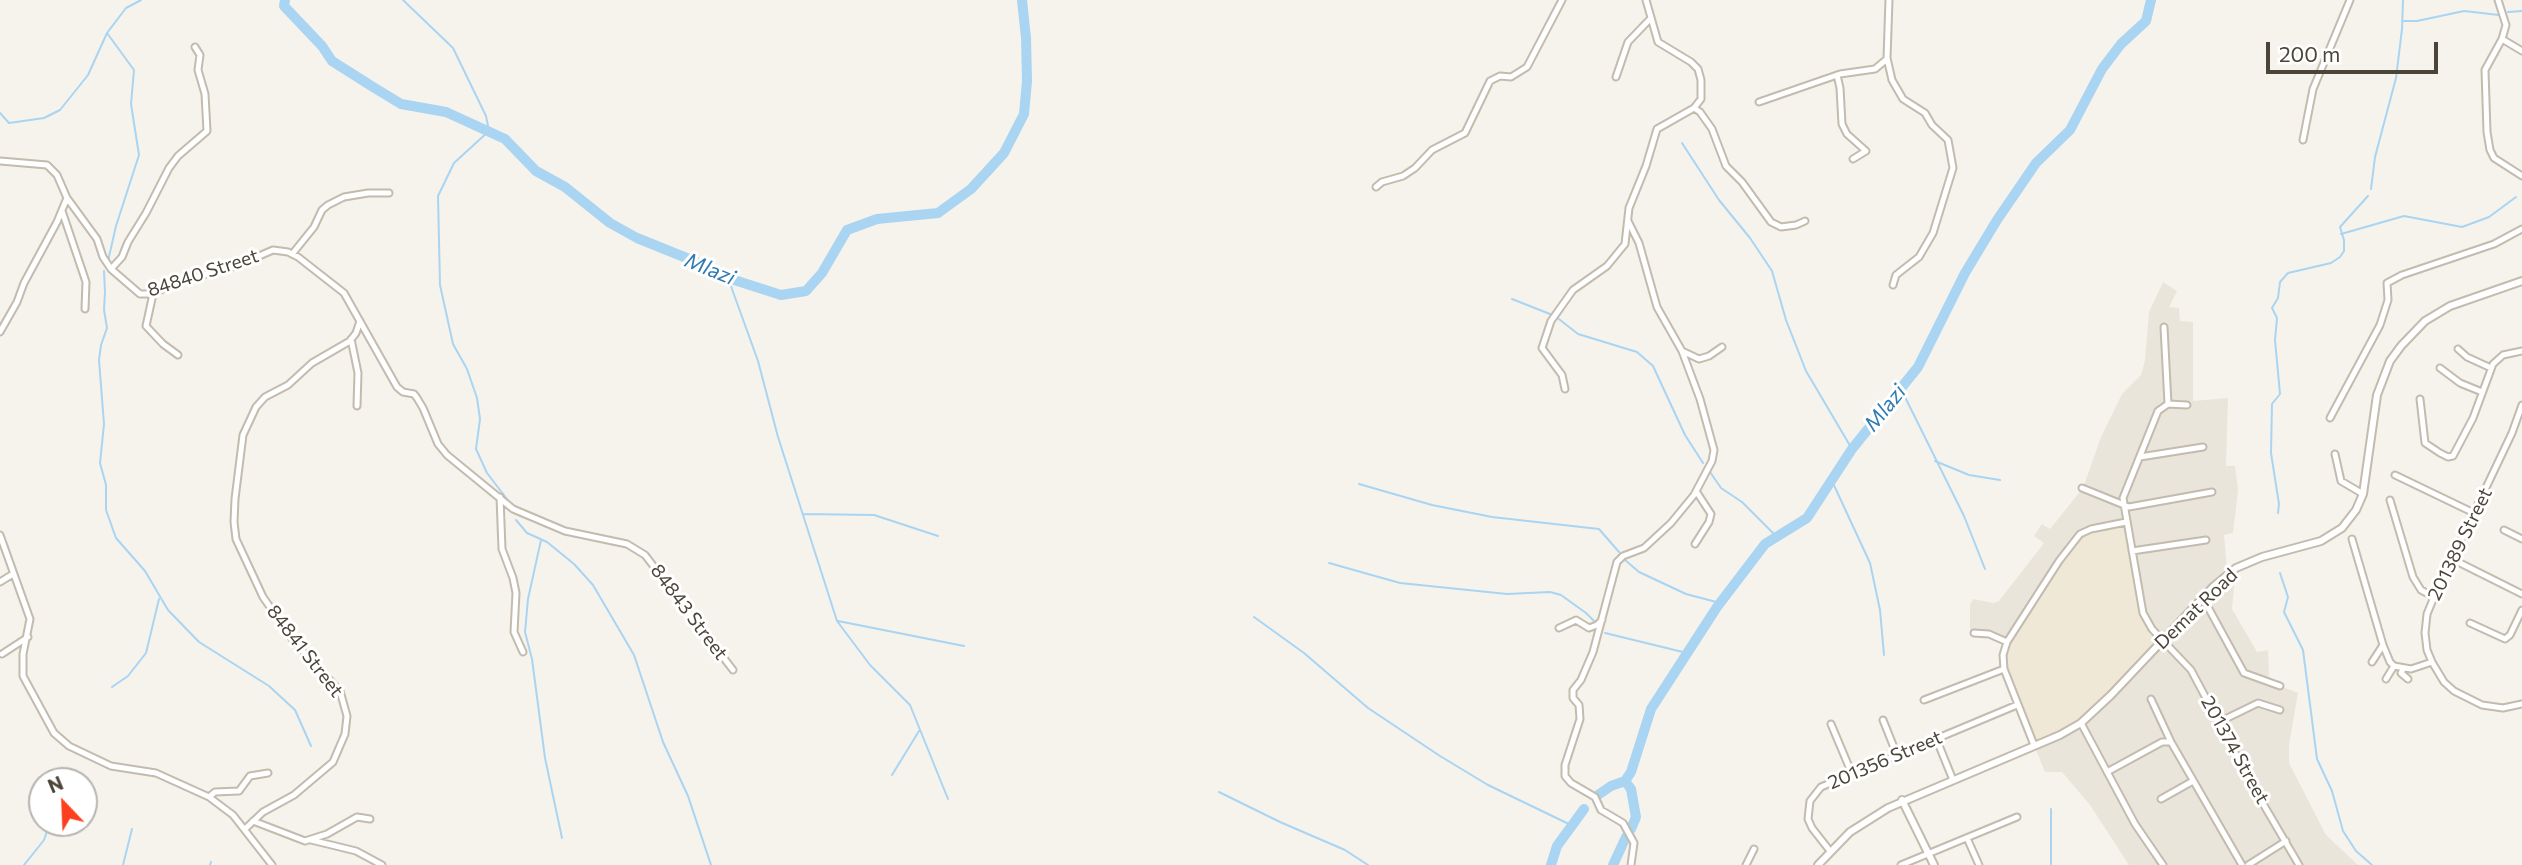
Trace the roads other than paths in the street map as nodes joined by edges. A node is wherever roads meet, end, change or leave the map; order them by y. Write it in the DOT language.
graph roads {
  1 [pos="1562,0"];
  2 [pos="1646,0"];
  3 [pos="1889,0"];
  4 [pos="2350,0"];
  5 [pos="2498,0"];
  6 [pos="1651,18"];
  7 [pos="2502,39"];
  8 [pos="195,47"];
  9 [pos="2522,51"];
  10 [pos="1887,58"];
  11 [pos="1837,75"];
  12 [pos="1616,77"];
  13 [pos="1759,102"];
  14 [pos="1695,108"];
  15 [pos="2303,140"];
  16 [pos="1853,159"];
  17 [pos="0,161"];
  18 [pos="2522,176"];
  19 [pos="1376,187"];
  20 [pos="390,193"];
  21 [pos="67,198"];
  22 [pos="62,211"];
  23 [pos="1628,221"];
  24 [pos="1805,221"];
  25 [pos="2522,229"];
  26 [pos="293,253"];
  27 [pos="111,269"];
  28 [pos="2522,281"];
  29 [pos="1893,285"];
  30 [pos="153,294"];
  31 [pos="85,309"];
  32 [pos="360,321"];
  33 [pos="2164,327"];
  34 [pos="0,332"];
  35 [pos="351,339"];
  36 [pos="1722,347"];
  37 [pos="2458,349"];
  38 [pos="1682,351"];
  39 [pos="2522,351"];
  40 [pos="178,355"];
  41 [pos="2440,368"];
  42 [pos="2491,368"];
  43 [pos="1565,389"];
  44 [pos="2482,393"];
  45 [pos="2420,399"];
  46 [pos="2168,404"];
  47 [pos="2187,405"];
  48 [pos="2522,405"];
  49 [pos="358,406"];
  50 [pos="2330,418"];
  51 [pos="2514,428"];
  52 [pos="2522,432"];
  53 [pos="2203,447"];
  54 [pos="2335,454"];
  55 [pos="2140,457"];
  56 [pos="2395,475"];
  57 [pos="2082,488"];
  58 [pos="1696,491"];
  59 [pos="2212,492"];
  60 [pos="2363,494"];
  61 [pos="500,497"];
  62 [pos="2390,500"];
  63 [pos="2123,506"];
  64 [pos="2474,513"];
  65 [pos="2126,522"];
  66 [pos="2504,530"];
  67 [pos="0,535"];
  68 [pos="2352,539"];
  69 [pos="2522,539"];
  70 [pos="2206,540"];
  71 [pos="1695,544"];
  72 [pos="2132,551"];
  73 [pos="2452,559"];
  74 [pos="13,574"];
  75 [pos="0,582"];
  76 [pos="2522,594"];
  77 [pos="2434,597"];
  78 [pos="2203,598"];
  79 [pos="2522,610"];
  80 [pos="1602,619"];
  81 [pos="2470,623"];
  82 [pos="1559,628"];
  83 [pos="1974,633"];
  84 [pos="28,637"];
  85 [pos="2163,640"];
  86 [pos="2007,642"];
  87 [pos="2383,645"];
  88 [pos="523,652"];
  89 [pos="2,654"];
  90 [pos="2372,662"];
  91 [pos="2432,662"];
  92 [pos="2394,666"];
  93 [pos="2004,669"];
  94 [pos="2403,669"];
  95 [pos="733,670"];
  96 [pos="2386,679"];
  97 [pos="2408,679"];
  98 [pos="2280,686"];
  99 [pos="2151,699"];
  100 [pos="1924,700"];
  101 [pos="2522,704"];
  102 [pos="2017,705"];
  103 [pos="2280,710"];
  104 [pos="1883,720"];
  105 [pos="2219,722"];
  106 [pos="2081,723"];
  107 [pos="1831,724"];
  108 [pos="1936,738"];
  109 [pos="2171,742"];
  110 [pos="2034,745"];
  111 [pos="1897,755"];
  112 [pos="2107,772"];
  113 [pos="268,773"];
  114 [pos="1852,774"];
  115 [pos="1953,780"];
  116 [pos="2193,781"];
  117 [pos="209,797"];
  118 [pos="2161,799"];
  119 [pos="1902,800"];
  120 [pos="2017,817"];
  121 [pos="370,819"];
  122 [pos="253,821"];
  123 [pos="245,829"];
  124 [pos="1968,838"];
  125 [pos="311,840"];
  126 [pos="2286,841"];
  127 [pos="1754,849"];
  128 [pos="1830,851"];
  129 [pos="1928,854"];
  130 [pos="272,865"];
  131 [pos="382,865"];
  132 [pos="1631,865"];
  133 [pos="1746,865"];
  134 [pos="1818,865"];
  135 [pos="1901,865"];
  136 [pos="1934,865"];
  137 [pos="1979,865"];
  138 [pos="2163,865"];
  139 [pos="2242,865"];
  140 [pos="2248,865"];
  141 [pos="2299,865"];
  1 -- 19 [label="street"];
  2 -- 6 [label="street"];
  3 -- 10 [label="street"];
  4 -- 15 [label="street"];
  5 -- 7 [label="street"];
  6 -- 12 [label="street"];
  6 -- 14 [label="street"];
  7 -- 9 [label="street"];
  7 -- 18 [label="street"];
  8 -- 27 [label="street"];
  10 -- 11 [label="street"];
  10 -- 29 [label="street"];
  11 -- 13 [label="street"];
  11 -- 16 [label="street"];
  14 -- 23 [label="street"];
  14 -- 24 [label="street"];
  17 -- 21 [label="street"];
  20 -- 26 [label="street"];
  21 -- 22 [label="street"];
  21 -- 27 [label="street"];
  22 -- 31 [label="street"];
  22 -- 34 [label="street"];
  23 -- 38 [label="street"];
  23 -- 43 [label="street"];
  25 -- 50 [label="street"];
  26 -- 30 [label="street, 84840 Street"];
  26 -- 32 [label="street, 84843 Street"];
  27 -- 30 [label="street, 84840 Street"];
  28 -- 60 [label="street, Demat Road"];
  30 -- 40 [label="street"];
  32 -- 35 [label="street"];
  32 -- 61 [label="street, 84843 Street"];
  33 -- 46 [label="street"];
  35 -- 49 [label="street"];
  35 -- 122 [label="street, 84841 Street"];
  36 -- 38 [label="street"];
  37 -- 42 [label="street"];
  38 -- 58 [label="street"];
  39 -- 42 [label="street"];
  41 -- 44 [label="street"];
  42 -- 44 [label="street"];
  44 -- 45 [label="street"];
  46 -- 47 [label="street"];
  46 -- 55 [label="street"];
  48 -- 51 [label="street, 201389 Street"];
  51 -- 52 [label="street"];
  51 -- 64 [label="street, 201389 Street"];
  53 -- 55 [label="street"];
  54 -- 60 [label="street"];
  55 -- 63 [label="street"];
  56 -- 64 [label="street"];
  57 -- 63 [label="street"];
  58 -- 71 [label="street"];
  58 -- 80 [label="street"];
  59 -- 63 [label="street"];
  60 -- 78 [label="street, Demat Road"];
  61 -- 88 [label="street"];
  61 -- 95 [label="street, 84843 Street"];
  62 -- 77 [label="street"];
  63 -- 65 [label="street, 201374 Street"];
  64 -- 73 [label="street, 201389 Street"];
  65 -- 72 [label="street, 201374 Street"];
  65 -- 86 [label="street"];
  66 -- 69 [label="street"];
  67 -- 74 [label="street"];
  68 -- 87 [label="street"];
  70 -- 72 [label="street"];
  72 -- 85 [label="street, 201374 Street"];
  73 -- 76 [label="street"];
  73 -- 77 [label="street, 201389 Street"];
  74 -- 75 [label="street"];
  74 -- 84 [label="street"];
  77 -- 91 [label="street, 201389 Street"];
  78 -- 85 [label="street, Demat Road"];
  78 -- 98 [label="street"];
  79 -- 81 [label="street"];
  80 -- 82 [label="street"];
  80 -- 132 [label="street"];
  83 -- 86 [label="street"];
  84 -- 89 [label="street"];
  84 -- 117 [label="street"];
  85 -- 105 [label="street, 201374 Street"];
  85 -- 106 [label="street, Demat Road"];
  86 -- 93 [label="street"];
  87 -- 90 [label="street"];
  87 -- 92 [label="street"];
  91 -- 94 [label="street"];
  91 -- 101 [label="street, 201389 Street"];
  92 -- 94 [label="street"];
  92 -- 96 [label="street"];
  93 -- 100 [label="street"];
  93 -- 102 [label="street"];
  94 -- 97 [label="street"];
  99 -- 109 [label="street"];
  102 -- 108 [label="street, 201356 Street"];
  102 -- 110 [label="street"];
  103 -- 105 [label="street"];
  104 -- 111 [label="street"];
  105 -- 126 [label="street, 201374 Street"];
  106 -- 110 [label="street, Demat Road"];
  106 -- 112 [label="street"];
  107 -- 114 [label="street"];
  108 -- 111 [label="street, 201356 Street"];
  108 -- 115 [label="street"];
  109 -- 112 [label="street"];
  109 -- 116 [label="street"];
  110 -- 115 [label="street, Demat Road"];
  111 -- 114 [label="street, 201356 Street"];
  112 -- 138 [label="street"];
  113 -- 117 [label="street"];
  114 -- 128 [label="street, 201356 Street"];
  115 -- 119 [label="street, Demat Road"];
  116 -- 118 [label="street"];
  116 -- 139 [label="street"];
  117 -- 123 [label="street"];
  119 -- 128 [label="street, Demat Road"];
  119 -- 129 [label="street"];
  120 -- 124 [label="street"];
  121 -- 125 [label="street"];
  122 -- 123 [label="street, 84841 Street"];
  122 -- 125 [label="street"];
  123 -- 130 [label="street"];
  124 -- 129 [label="street"];
  124 -- 137 [label="street"];
  125 -- 131 [label="street"];
  126 -- 140 [label="street"];
  126 -- 141 [label="street, 201374 Street"];
  127 -- 133 [label="street"];
  128 -- 134 [label="street, Demat Road"];
  129 -- 135 [label="street"];
  129 -- 136 [label="street"];
}
